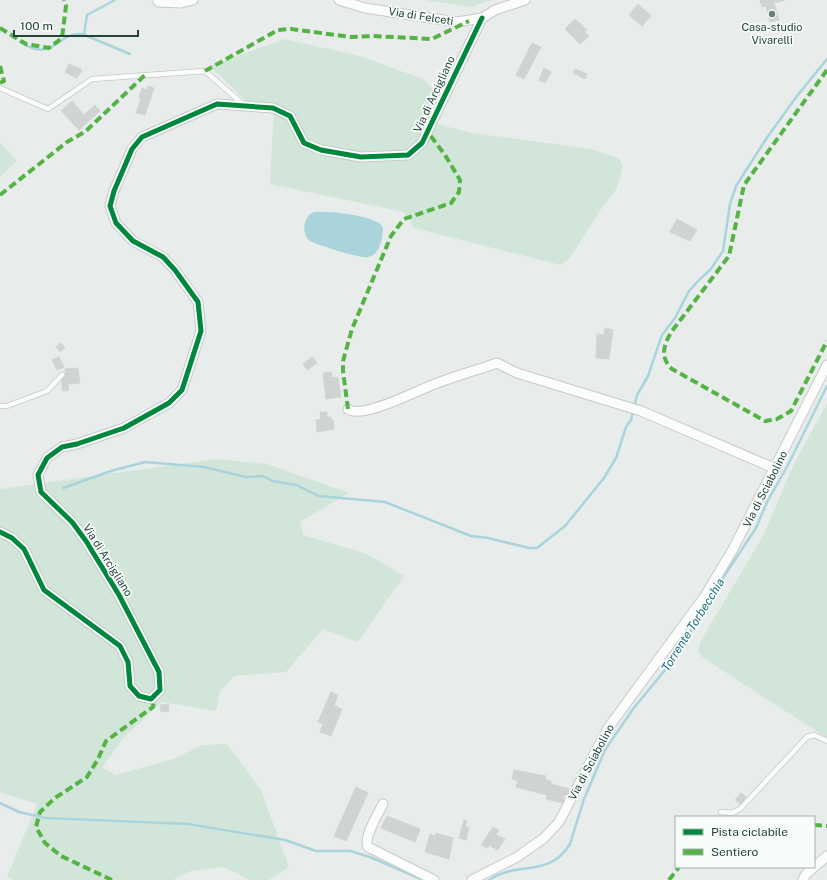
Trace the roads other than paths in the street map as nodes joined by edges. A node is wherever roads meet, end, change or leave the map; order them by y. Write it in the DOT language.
graph roads {
  1 [pos="157,0"];
  2 [pos="193,0"];
  3 [pos="339,0"];
  4 [pos="525,0"];
  5 [pos="482,18"];
  6 [pos="0,88"];
  7 [pos="245,106"];
  8 [pos="827,366"];
  9 [pos="62,375"];
  10 [pos="0,406"];
  11 [pos="348,409"];
  12 [pos="776,468"];
  13 [pos="0,532"];
  14 [pos="827,741"];
  15 [pos="383,804"];
  16 [pos="721,812"];
  17 [pos="827,856"];
  18 [pos="815,866"];
  19 [pos="813,868"];
  20 [pos="434,880"];
  21 [pos="472,880"];
  22 [pos="803,880"];
  1 -- 2 [label="street"];
  3 -- 5 [label="street, Via di Felceti"];
  4 -- 5 [label="street, Via di Felceti"];
  5 -- 7 [label="street, Via di Arcigliano"];
  6 -- 7 [label="lane"];
  7 -- 13 [label="street, Via di Arcigliano"];
  8 -- 12 [label="street, Via di Sciabolino"];
  9 -- 10 [label="lane"];
  11 -- 12 [label="street"];
  12 -- 21 [label="street, Via di Sciabolino"];
  14 -- 16 [label="lane"];
  15 -- 20 [label="street"];
  17 -- 18 [label="street"];
  19 -- 22 [label="street"];
}
